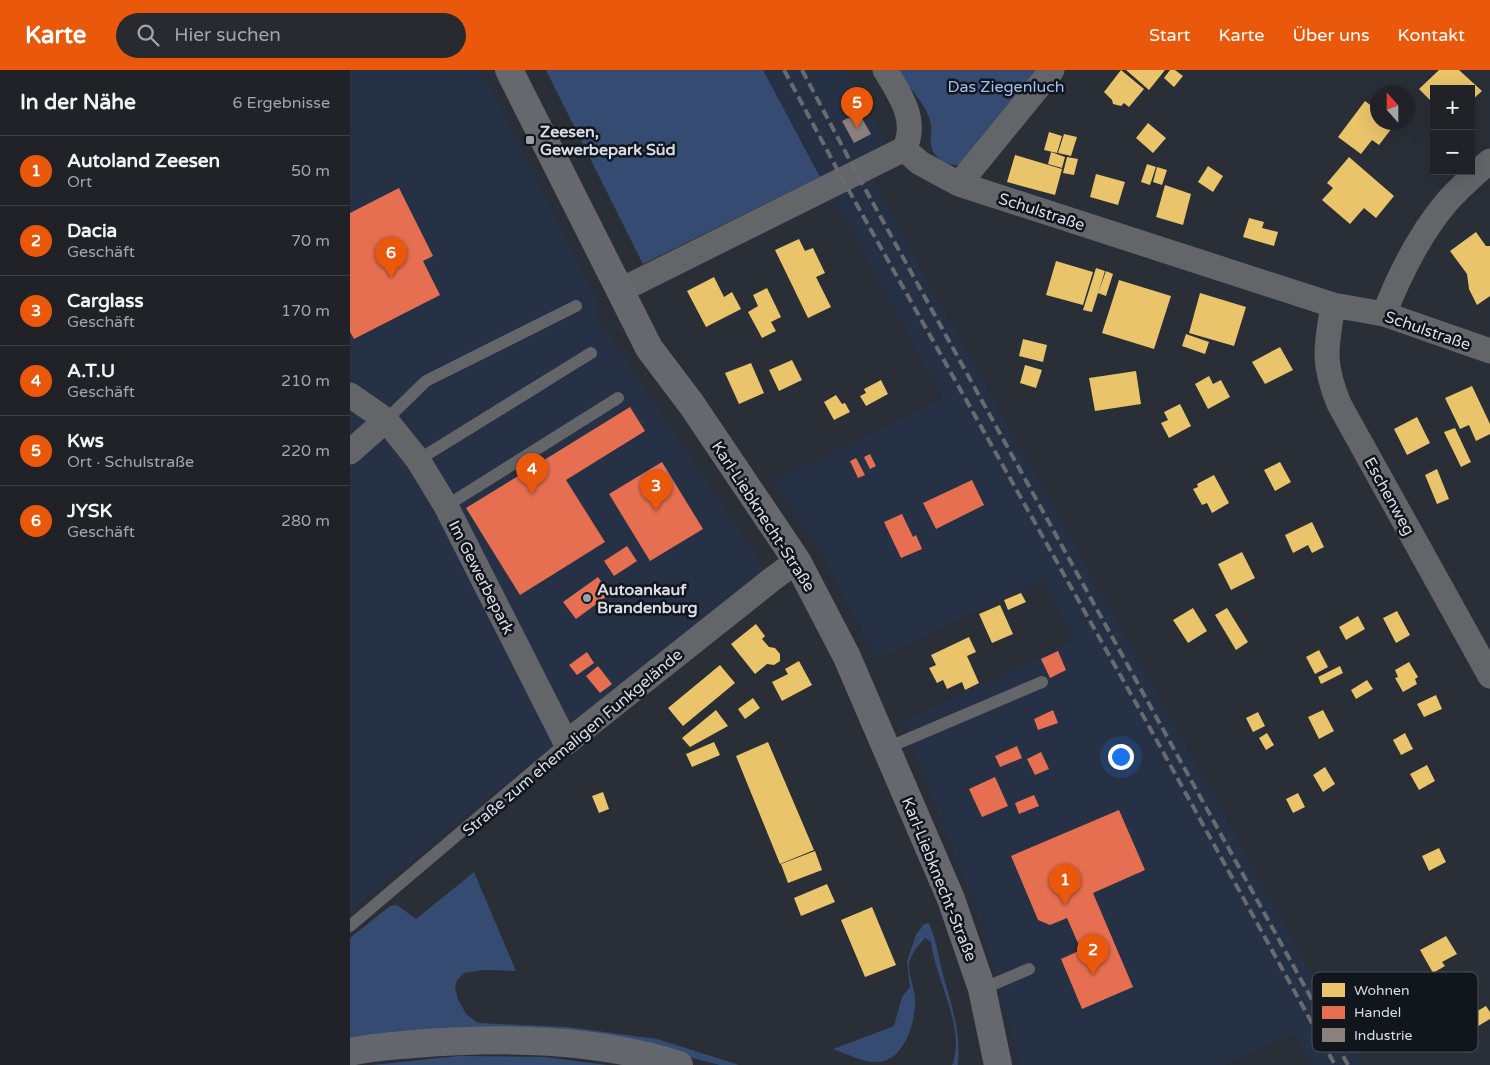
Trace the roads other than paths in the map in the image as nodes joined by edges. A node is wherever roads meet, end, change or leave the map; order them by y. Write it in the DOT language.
graph roads {
  1 [pos="509,70"];
  2 [pos="886,70"];
  3 [pos="1052,70"];
  4 [pos="904,149"];
  5 [pos="1490,161"];
  6 [pos="959,184"];
  7 [pos="619,291"];
  8 [pos="1333,305"];
  9 [pos="576,306"];
  10 [pos="1384,314"];
  11 [pos="1490,351"];
  12 [pos="591,353"];
  13 [pos="350,395"];
  14 [pos="618,398"];
  15 [pos="386,420"];
  16 [pos="350,452"];
  17 [pos="418,460"];
  18 [pos="446,506"];
  19 [pos="797,561"];
  20 [pos="1490,676"];
  21 [pos="1042,682"];
  22 [pos="566,743"];
  23 [pos="887,748"];
  24 [pos="350,926"];
  25 [pos="1029,969"];
  26 [pos="982,989"];
  27 [pos="350,1052"];
  28 [pos="993,1057"];
  29 [pos="679,1065"];
  1 -- 7 [label="street, Karl-Liebknecht-Straße"];
  2 -- 4 [label="street"];
  3 -- 6 [label="street"];
  4 -- 6 [label="street, Schulstraße"];
  4 -- 7 [label="street"];
  5 -- 10 [label="street"];
  6 -- 8 [label="street, Schulstraße"];
  7 -- 19 [label="street, Karl-Liebknecht-Straße"];
  8 -- 10 [label="street, Schulstraße"];
  8 -- 20 [label="street, Eschenweg"];
  9 -- 15 [label="lane"];
  10 -- 11 [label="street, Schulstraße"];
  12 -- 17 [label="lane"];
  13 -- 15 [label="street, Im Gewerbepark"];
  14 -- 18 [label="lane"];
  15 -- 16 [label="street"];
  15 -- 17 [label="street, Im Gewerbepark"];
  17 -- 18 [label="street, Im Gewerbepark"];
  18 -- 22 [label="street, Im Gewerbepark"];
  19 -- 22 [label="street, Straße zum ehemaligen Funkgelände"];
  19 -- 23 [label="street, Karl-Liebknecht-Straße"];
  21 -- 23 [label="lane"];
  22 -- 24 [label="lane, Straße zum ehemaligen Funkgelände"];
  23 -- 26 [label="street, Karl-Liebknecht-Straße"];
  25 -- 26 [label="lane"];
  26 -- 28 [label="street, Karl-Liebknecht-Straße"];
  27 -- 29 [label="main road"];
}
